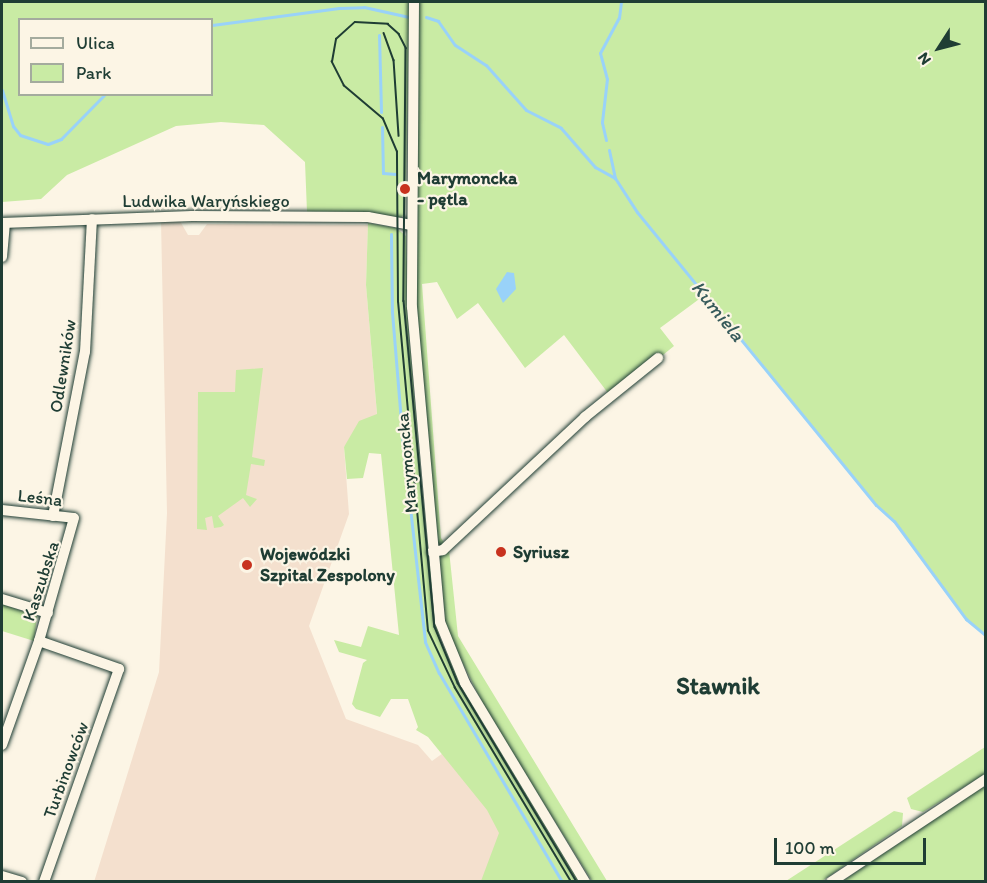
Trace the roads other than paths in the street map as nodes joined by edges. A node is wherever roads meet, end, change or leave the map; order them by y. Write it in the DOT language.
graph roads {
  1 [pos="414,4"];
  2 [pos="92,219"];
  3 [pos="3,223"];
  4 [pos="411,225"];
  5 [pos="2,257"];
  6 [pos="658,358"];
  7 [pos="2,510"];
  8 [pos="53,516"];
  9 [pos="74,518"];
  10 [pos="432,552"];
  11 [pos="2,599"];
  12 [pos="48,613"];
  13 [pos="39,641"];
  14 [pos="119,669"];
  15 [pos="2,745"];
  16 [pos="986,779"];
  17 [pos="2,876"];
  18 [pos="22,882"];
  19 [pos="44,882"];
  20 [pos="585,882"];
  21 [pos="831,882"];
  1 -- 4 [label="street, Marymoncka"];
  2 -- 3 [label="street, Ludwika Waryńskiego"];
  2 -- 4 [label="street, Ludwika Waryńskiego"];
  2 -- 8 [label="street, Odlewników"];
  3 -- 5 [label="street"];
  4 -- 10 [label="street, Marymoncka"];
  6 -- 10 [label="street"];
  7 -- 8 [label="street, Leśna"];
  8 -- 9 [label="street, Leśna"];
  9 -- 12 [label="street, Kaszubska"];
  10 -- 20 [label="street, Marymoncka"];
  11 -- 12 [label="street"];
  12 -- 13 [label="street, Kaszubska"];
  13 -- 14 [label="street, Kaszubska"];
  13 -- 15 [label="street"];
  14 -- 19 [label="street, Turbinowców"];
  16 -- 21 [label="street"];
  17 -- 18 [label="street"];
}
